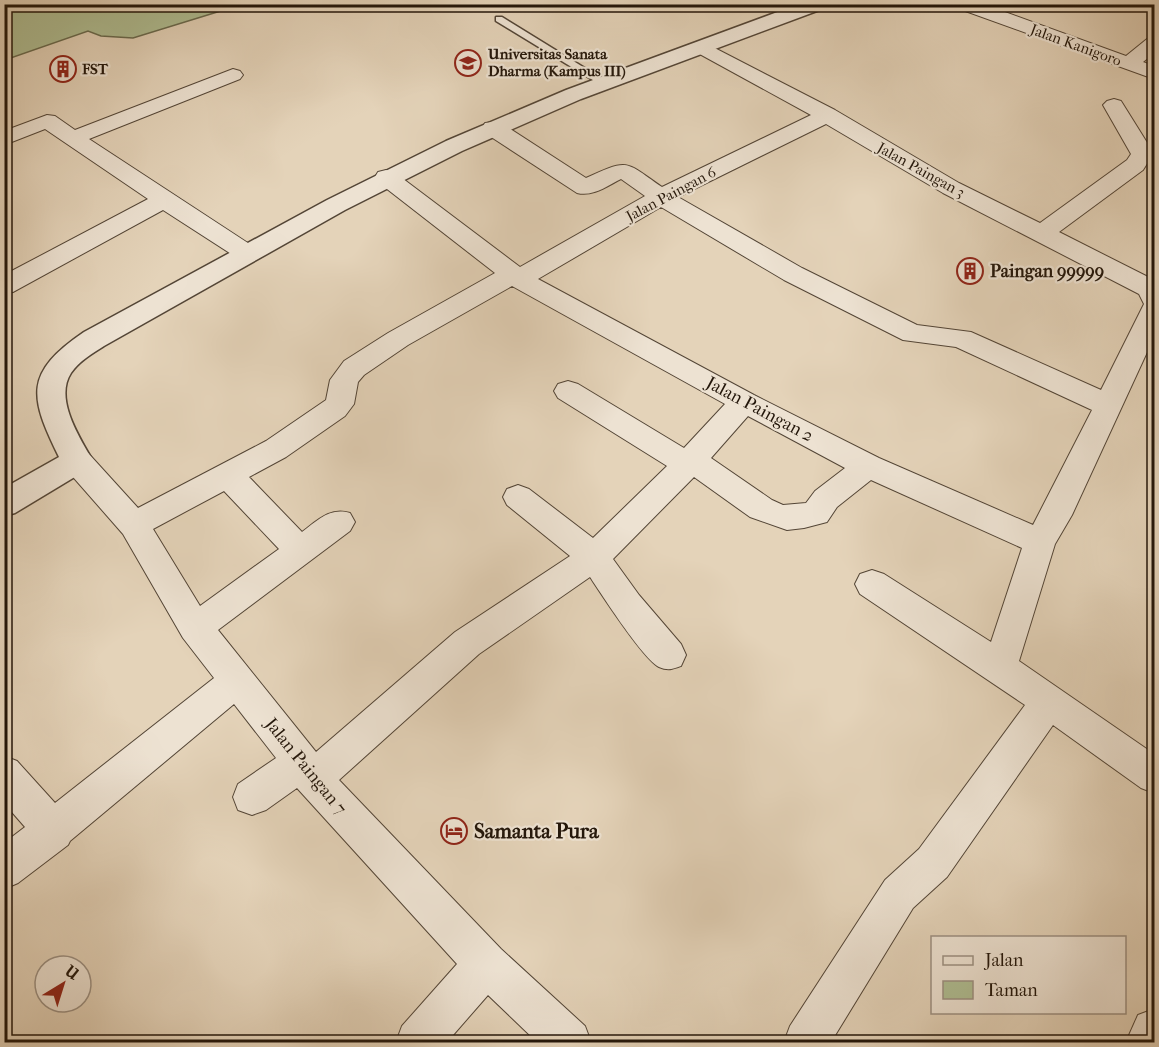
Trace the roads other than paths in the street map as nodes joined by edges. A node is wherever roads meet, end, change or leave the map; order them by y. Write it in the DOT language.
graph roads {
  1 [pos="818,4"];
  2 [pos="974,6"];
  3 [pos="499,19"];
  4 [pos="1155,43"];
  5 [pos="703,48"];
  6 [pos="1129,64"];
  7 [pos="1155,73"];
  8 [pos="233,75"];
  9 [pos="603,83"];
  10 [pos="1114,105"];
  11 [pos="827,115"];
  12 [pos="493,128"];
  13 [pos="73,138"];
  14 [pos="4,139"];
  15 [pos="386,177"];
  16 [pos="661,197"];
  17 [pos="164,200"];
  18 [pos="1041,234"];
  19 [pos="248,254"];
  20 [pos="516,277"];
  21 [pos="4,286"];
  22 [pos="1151,295"];
  23 [pos="568,392"];
  24 [pos="744,402"];
  25 [pos="1108,405"];
  26 [pos="77,461"];
  27 [pos="688,461"];
  28 [pos="868,466"];
  29 [pos="228,475"];
  30 [pos="518,497"];
  31 [pos="4,504"];
  32 [pos="339,522"];
  33 [pos="134,525"];
  34 [pos="1040,542"];
  35 [pos="300,550"];
  36 [pos="594,557"];
  37 [pos="872,584"];
  38 [pos="195,628"];
  39 [pos="669,655"];
  40 [pos="1000,667"];
  41 [pos="236,681"];
  42 [pos="1049,701"];
  43 [pos="307,770"];
  44 [pos="4,774"];
  45 [pos="1155,775"];
  46 [pos="252,797"];
  47 [pos="54,831"];
  48 [pos="4,869"];
  49 [pos="486,964"];
  50 [pos="1155,1031"];
  51 [pos="418,1042"];
  52 [pos="569,1042"];
  53 [pos="806,1042"];
  54 [pos="1148,1042"];
  1 -- 5 [label="street"];
  2 -- 6 [label="street, Jalan Kanigoro"];
  3 -- 9 [label="lane"];
  4 -- 6 [label="street"];
  5 -- 9 [label="street"];
  5 -- 11 [label="street, Jalan Paingan 3"];
  6 -- 7 [label="street, Jalan Kanigoro"];
  8 -- 13 [label="street"];
  9 -- 12 [label="street"];
  10 -- 18 [label="street"];
  11 -- 16 [label="street, Jalan Paingan 6"];
  11 -- 18 [label="street, Jalan Paingan 3"];
  12 -- 15 [label="street"];
  12 -- 16 [label="street"];
  13 -- 14 [label="street"];
  13 -- 17 [label="street"];
  15 -- 19 [label="street"];
  15 -- 20 [label="street, Jalan Paingan 2"];
  16 -- 20 [label="street, Jalan Paingan 6"];
  16 -- 25 [label="street"];
  17 -- 19 [label="street"];
  17 -- 21 [label="street"];
  18 -- 22 [label="street, Jalan Paingan 3"];
  19 -- 26 [label="street"];
  20 -- 24 [label="street, Jalan Paingan 2"];
  20 -- 29 [label="street, Jalan Paingan 6"];
  22 -- 25 [label="street"];
  23 -- 27 [label="street"];
  24 -- 27 [label="street"];
  24 -- 28 [label="street, Jalan Paingan 2"];
  25 -- 34 [label="street"];
  26 -- 31 [label="street"];
  26 -- 33 [label="street, Jalan Paingan 7"];
  27 -- 28 [label="street"];
  27 -- 36 [label="street"];
  28 -- 34 [label="street, Jalan Paingan 2"];
  29 -- 33 [label="street, Jalan Paingan 6"];
  29 -- 35 [label="street"];
  30 -- 36 [label="street"];
  32 -- 35 [label="street"];
  33 -- 38 [label="street, Jalan Paingan 7"];
  34 -- 40 [label="street"];
  35 -- 38 [label="street"];
  36 -- 39 [label="street"];
  36 -- 43 [label="street"];
  37 -- 40 [label="street"];
  38 -- 41 [label="street, Jalan Paingan 7"];
  40 -- 42 [label="street"];
  41 -- 43 [label="street, Jalan Paingan 7"];
  41 -- 47 [label="street"];
  42 -- 45 [label="street"];
  42 -- 53 [label="street"];
  43 -- 46 [label="street"];
  43 -- 49 [label="street, Jalan Paingan 7"];
  44 -- 47 [label="street"];
  47 -- 48 [label="street"];
  49 -- 51 [label="street"];
  49 -- 52 [label="street, Jalan Paingan 7"];
  50 -- 54 [label="street"];
}
